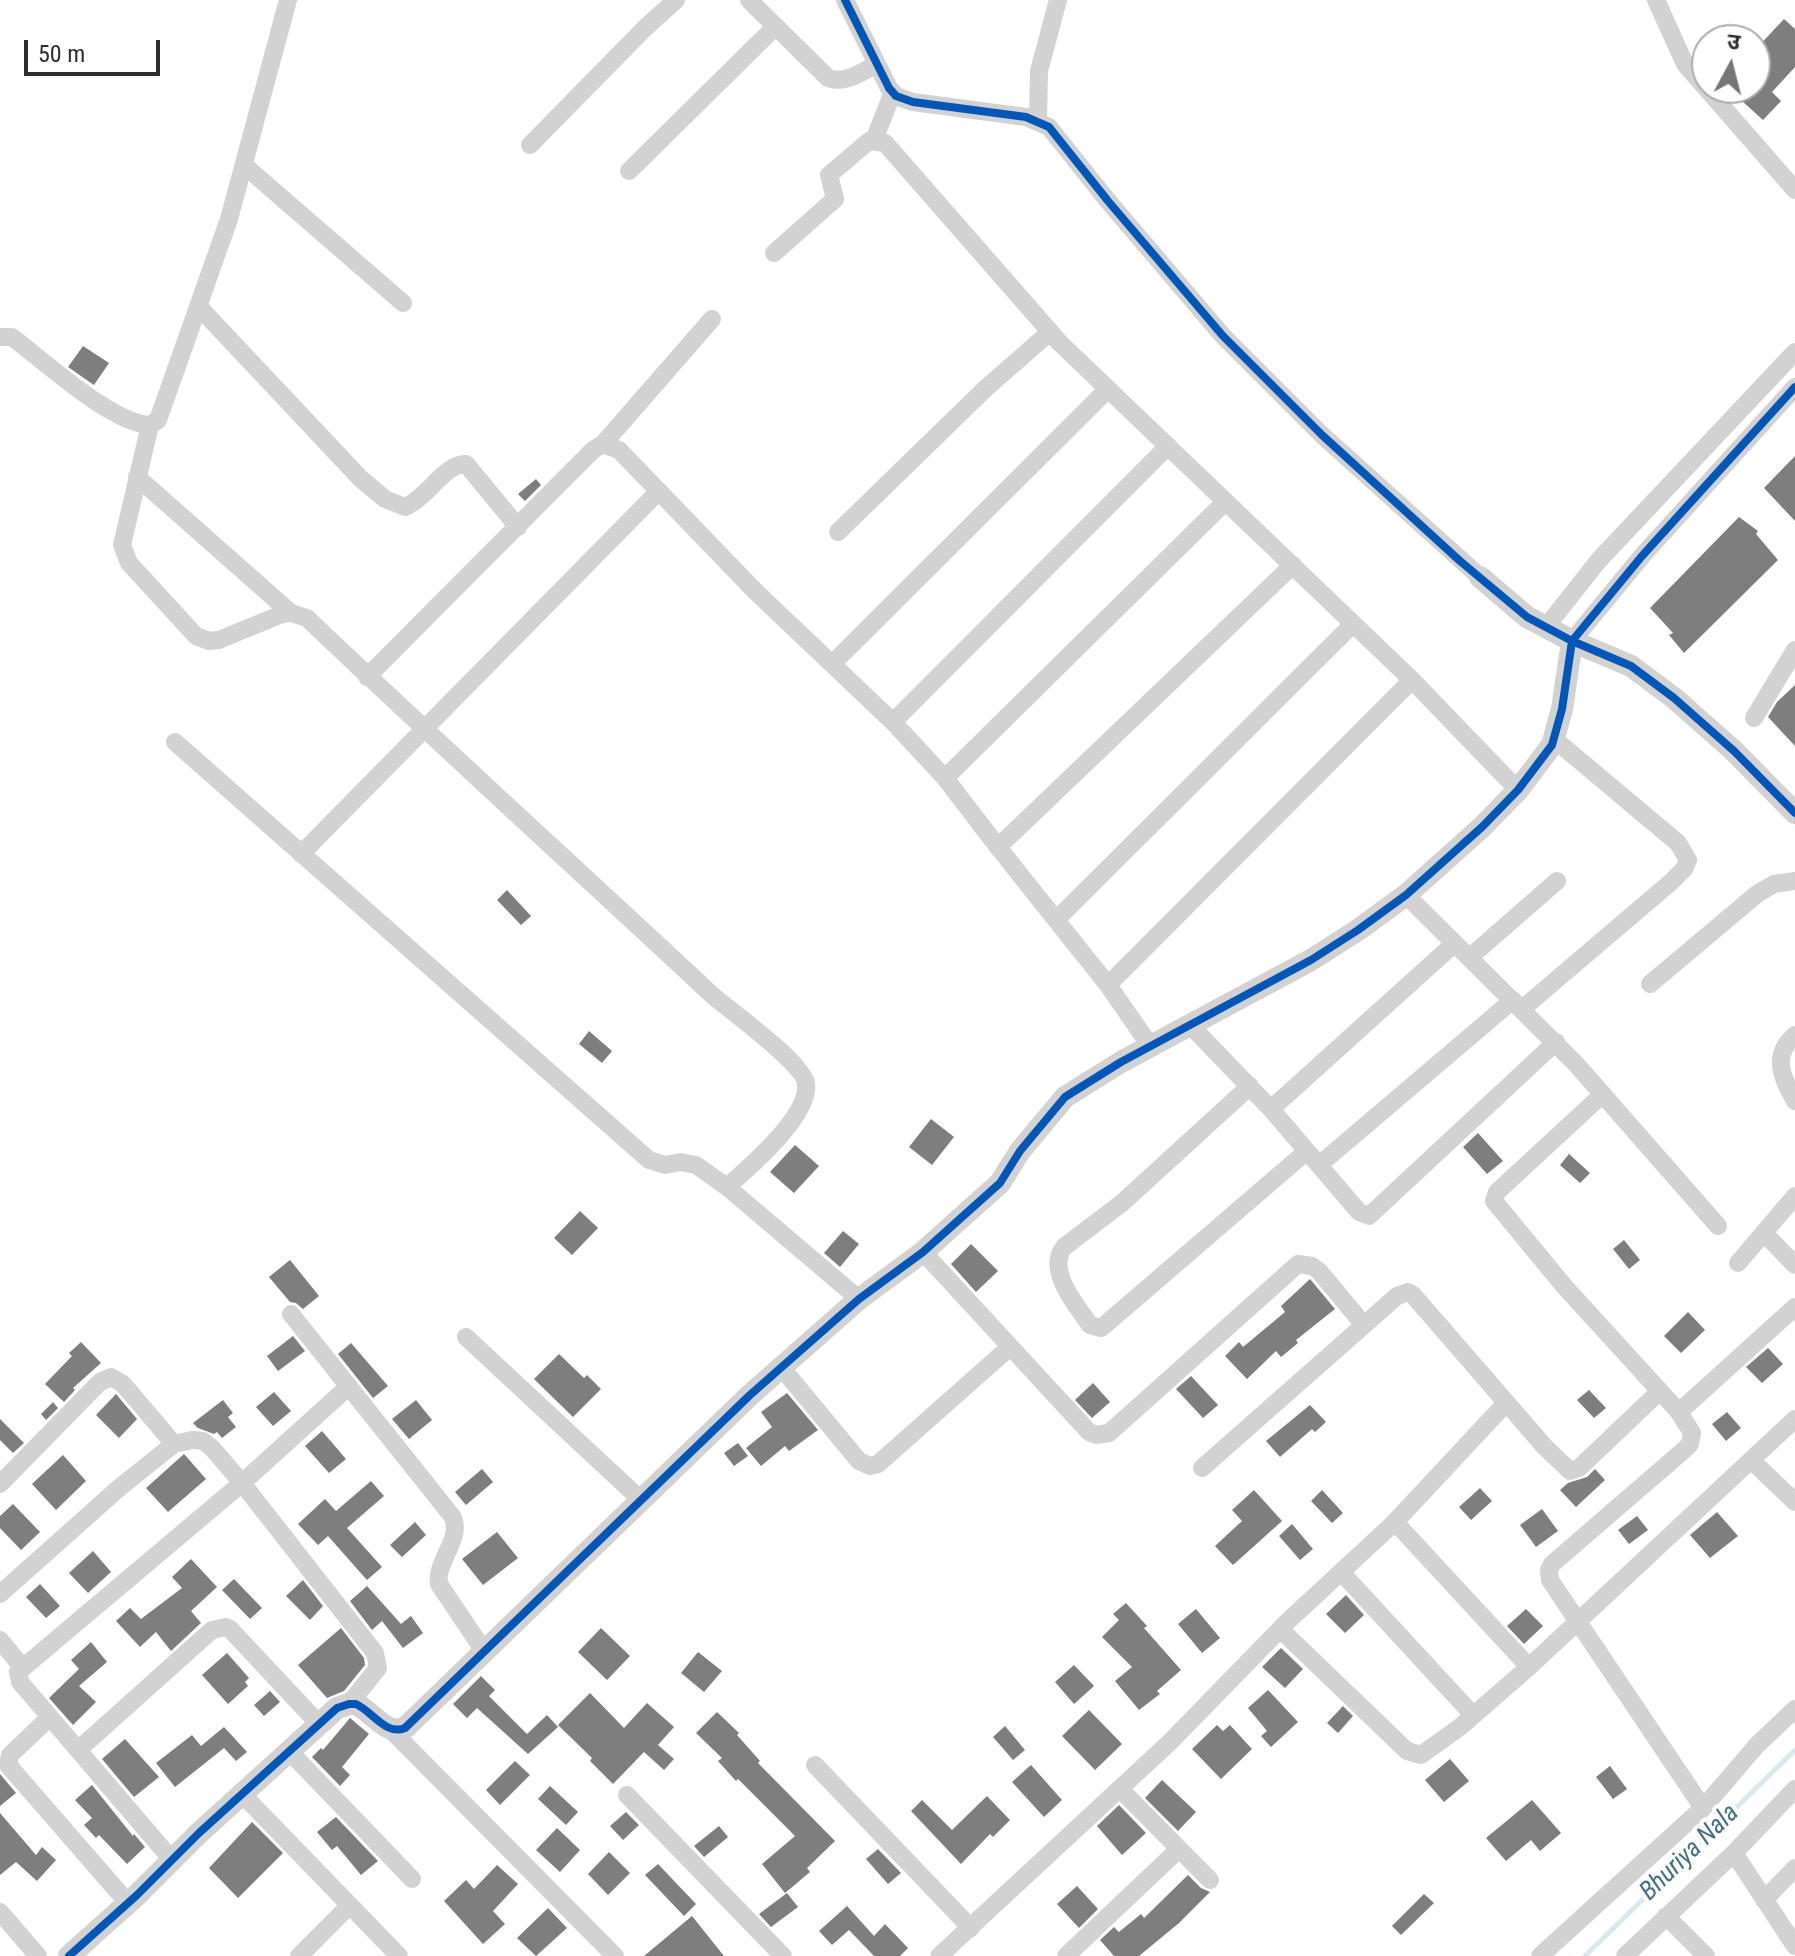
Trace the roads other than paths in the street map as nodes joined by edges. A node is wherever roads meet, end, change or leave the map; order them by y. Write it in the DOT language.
graph roads {
  1 [pos="288,0"];
  2 [pos="676,0"];
  3 [pos="749,0"];
  4 [pos="845,0"];
  5 [pos="1058,0"];
  6 [pos="1656,0"];
  7 [pos="776,26"];
  8 [pos="875,65"];
  9 [pos="893,92"];
  10 [pos="1038,120"];
  11 [pos="874,140"];
  12 [pos="530,145"];
  13 [pos="245,166"];
  14 [pos="629,171"];
  15 [pos="1795,190"];
  16 [pos="774,253"];
  17 [pos="403,303"];
  18 [pos="199,307"];
  19 [pos="712,319"];
  20 [pos="1050,332"];
  21 [pos="0,337"];
  22 [pos="1795,352"];
  23 [pos="1795,387"];
  24 [pos="1108,389"];
  25 [pos="150,425"];
  26 [pos="603,444"];
  27 [pos="1168,446"];
  28 [pos="137,477"];
  29 [pos="659,491"];
  30 [pos="1225,502"];
  31 [pos="518,527"];
  32 [pos="838,532"];
  33 [pos="1293,565"];
  34 [pos="1480,577"];
  35 [pos="291,613"];
  36 [pos="1536,622"];
  37 [pos="1353,624"];
  38 [pos="1572,641"];
  39 [pos="1795,650"];
  40 [pos="833,663"];
  41 [pos="367,677"];
  42 [pos="1412,680"];
  43 [pos="1754,718"];
  44 [pos="893,722"];
  45 [pos="425,729"];
  46 [pos="1554,739"];
  47 [pos="175,742"];
  48 [pos="945,778"];
  49 [pos="1518,790"];
  50 [pos="1795,813"];
  51 [pos="998,847"];
  52 [pos="301,854"];
  53 [pos="1557,881"];
  54 [pos="1795,881"];
  55 [pos="1406,895"];
  56 [pos="1056,920"];
  57 [pos="1455,943"];
  58 [pos="1470,957"];
  59 [pos="1650,984"];
  60 [pos="1108,985"];
  61 [pos="1517,1004"];
  62 [pos="1191,1026"];
  63 [pos="1795,1035"];
  64 [pos="1556,1042"];
  65 [pos="1151,1047"];
  66 [pos="1250,1086"];
  67 [pos="1603,1094"];
  68 [pos="1795,1101"];
  69 [pos="1271,1109"];
  70 [pos="1313,1158"];
  71 [pos="727,1187"];
  72 [pos="1795,1196"];
  73 [pos="1718,1226"];
  74 [pos="1764,1233"];
  75 [pos="923,1252"];
  76 [pos="1738,1263"];
  77 [pos="1795,1265"];
  78 [pos="859,1299"];
  79 [pos="1795,1307"];
  80 [pos="291,1314"];
  81 [pos="1364,1325"];
  82 [pos="466,1337"];
  83 [pos="1010,1347"];
  84 [pos="781,1367"];
  85 [pos="348,1387"];
  86 [pos="1660,1391"];
  87 [pos="1506,1403"];
  88 [pos="1679,1412"];
  89 [pos="1795,1419"];
  90 [pos="174,1444"];
  91 [pos="1751,1460"];
  92 [pos="1202,1468"];
  93 [pos="242,1483"];
  94 [pos="0,1484"];
  95 [pos="640,1499"];
  96 [pos="1795,1502"];
  97 [pos="1395,1522"];
  98 [pos="1341,1572"];
  99 [pos="0,1594"];
  100 [pos="1578,1621"];
  101 [pos="1280,1629"];
  102 [pos="0,1640"];
  103 [pos="484,1651"];
  104 [pos="22,1667"];
  105 [pos="1529,1667"];
  106 [pos="349,1704"];
  107 [pos="1795,1709"];
  108 [pos="1473,1715"];
  109 [pos="50,1717"];
  110 [pos="318,1723"];
  111 [pos="390,1729"];
  112 [pos="78,1750"];
  113 [pos="289,1751"];
  114 [pos="815,1765"];
  115 [pos="1120,1789"];
  116 [pos="1795,1789"];
  117 [pos="242,1794"];
  118 [pos="627,1795"];
  119 [pos="1703,1808"];
  120 [pos="1178,1850"];
  121 [pos="1734,1853"];
  122 [pos="172,1860"];
  123 [pos="1795,1868"];
  124 [pos="412,1879"];
  125 [pos="1210,1880"];
  126 [pos="1764,1900"];
  127 [pos="128,1903"];
  128 [pos="350,1905"];
  129 [pos="0,1912"];
  130 [pos="1666,1916"];
  131 [pos="971,1928"];
  132 [pos="1795,1946"];
  133 [pos="38,1956"];
  134 [pos="69,1956"];
  135 [pos="299,1956"];
  136 [pos="399,1956"];
  137 [pos="615,1956"];
  138 [pos="783,1956"];
  139 [pos="939,1956"];
  140 [pos="1066,1956"];
  141 [pos="1540,1956"];
  142 [pos="1625,1956"];
  143 [pos="1706,1956"];
  1 -- 13 [label="street"];
  2 -- 12 [label="street"];
  3 -- 7 [label="street"];
  4 -- 8 [label="street"];
  5 -- 10 [label="street"];
  6 -- 15 [label="street"];
  7 -- 8 [label="street"];
  7 -- 14 [label="street"];
  8 -- 9 [label="street"];
  9 -- 10 [label="street"];
  9 -- 11 [label="street"];
  10 -- 34 [label="street"];
  11 -- 16 [label="street"];
  11 -- 20 [label="street"];
  13 -- 17 [label="street"];
  13 -- 18 [label="street"];
  18 -- 25 [label="street"];
  18 -- 31 [label="street"];
  19 -- 26 [label="street"];
  20 -- 24 [label="street"];
  20 -- 32 [label="street"];
  21 -- 25 [label="street"];
  22 -- 36 [label="street"];
  23 -- 38 [label="street"];
  24 -- 27 [label="street"];
  24 -- 40 [label="street"];
  25 -- 28 [label="street"];
  26 -- 29 [label="street"];
  26 -- 31 [label="street"];
  27 -- 30 [label="street"];
  27 -- 44 [label="street"];
  28 -- 35 [label="street"];
  28 -- 35 [label="street"];
  29 -- 40 [label="street"];
  29 -- 45 [label="street"];
  30 -- 33 [label="street"];
  30 -- 48 [label="street"];
  31 -- 41 [label="street"];
  33 -- 37 [label="street"];
  33 -- 51 [label="street"];
  34 -- 36 [label="street"];
  35 -- 41 [label="street"];
  36 -- 38 [label="street"];
  37 -- 42 [label="street"];
  37 -- 56 [label="street"];
  38 -- 46 [label="street"];
  38 -- 50 [label="street"];
  39 -- 43 [label="street"];
  40 -- 44 [label="street"];
  41 -- 45 [label="street"];
  42 -- 49 [label="street"];
  42 -- 60 [label="street"];
  44 -- 48 [label="street"];
  45 -- 52 [label="street"];
  45 -- 71 [label="street"];
  46 -- 49 [label="street"];
  46 -- 61 [label="street"];
  47 -- 52 [label="street"];
  48 -- 51 [label="street"];
  49 -- 55 [label="street"];
  51 -- 56 [label="street"];
  52 -- 71 [label="street"];
  53 -- 58 [label="street"];
  54 -- 59 [label="street"];
  55 -- 57 [label="street"];
  55 -- 62 [label="street"];
  56 -- 60 [label="street"];
  57 -- 58 [label="street"];
  57 -- 69 [label="street"];
  58 -- 61 [label="street"];
  60 -- 65 [label="street"];
  61 -- 64 [label="street"];
  61 -- 70 [label="street"];
  62 -- 65 [label="street"];
  62 -- 66 [label="street"];
  63 -- 68 [label="street"];
  64 -- 67 [label="street"];
  64 -- 70 [label="street"];
  65 -- 75 [label="street"];
  66 -- 69 [label="street"];
  66 -- 70 [label="street"];
  67 -- 73 [label="street"];
  67 -- 86 [label="street"];
  69 -- 70 [label="street"];
  71 -- 78 [label="street"];
  72 -- 74 [label="street"];
  74 -- 76 [label="street"];
  74 -- 77 [label="street"];
  75 -- 78 [label="street"];
  75 -- 83 [label="street"];
  78 -- 84 [label="street"];
  79 -- 88 [label="street"];
  80 -- 85 [label="street"];
  81 -- 83 [label="street"];
  81 -- 87 [label="street"];
  81 -- 92 [label="street"];
  82 -- 95 [label="street"];
  83 -- 84 [label="street"];
  84 -- 95 [label="street"];
  85 -- 93 [label="street"];
  85 -- 103 [label="street"];
  86 -- 87 [label="street"];
  86 -- 88 [label="street"];
  87 -- 97 [label="street"];
  88 -- 100 [label="street"];
  89 -- 91 [label="street"];
  90 -- 93 [label="street"];
  90 -- 94 [label="street"];
  90 -- 99 [label="street"];
  91 -- 96 [label="street"];
  91 -- 100 [label="street"];
  93 -- 104 [label="street"];
  93 -- 106 [label="street"];
  95 -- 103 [label="street"];
  97 -- 98 [label="street"];
  97 -- 105 [label="street"];
  98 -- 101 [label="street"];
  98 -- 108 [label="street"];
  100 -- 105 [label="street"];
  100 -- 119 [label="street"];
  101 -- 108 [label="street"];
  101 -- 115 [label="street"];
  102 -- 104 [label="street"];
  103 -- 111 [label="street"];
  104 -- 109 [label="street"];
  105 -- 108 [label="street"];
  106 -- 110 [label="street"];
  106 -- 111 [label="street"];
  107 -- 119 [label="street"];
  109 -- 112 [label="street"];
  109 -- 127 [label="street"];
  110 -- 112 [label="street"];
  110 -- 113 [label="street"];
  111 -- 137 [label="street"];
  112 -- 122 [label="street"];
  113 -- 117 [label="street"];
  113 -- 124 [label="street"];
  114 -- 131 [label="street"];
  115 -- 120 [label="street"];
  115 -- 131 [label="street"];
  116 -- 121 [label="street"];
  117 -- 122 [label="street"];
  117 -- 128 [label="street"];
  118 -- 138 [label="street"];
  119 -- 141 [label="street"];
  120 -- 125 [label="street"];
  120 -- 140 [label="street"];
  121 -- 126 [label="street"];
  121 -- 130 [label="street"];
  122 -- 127 [label="street"];
  123 -- 126 [label="street"];
  126 -- 132 [label="street"];
  127 -- 134 [label="street"];
  128 -- 135 [label="street"];
  128 -- 136 [label="street"];
  129 -- 133 [label="street"];
  130 -- 142 [label="street"];
  130 -- 143 [label="street"];
  131 -- 139 [label="street"];
}
